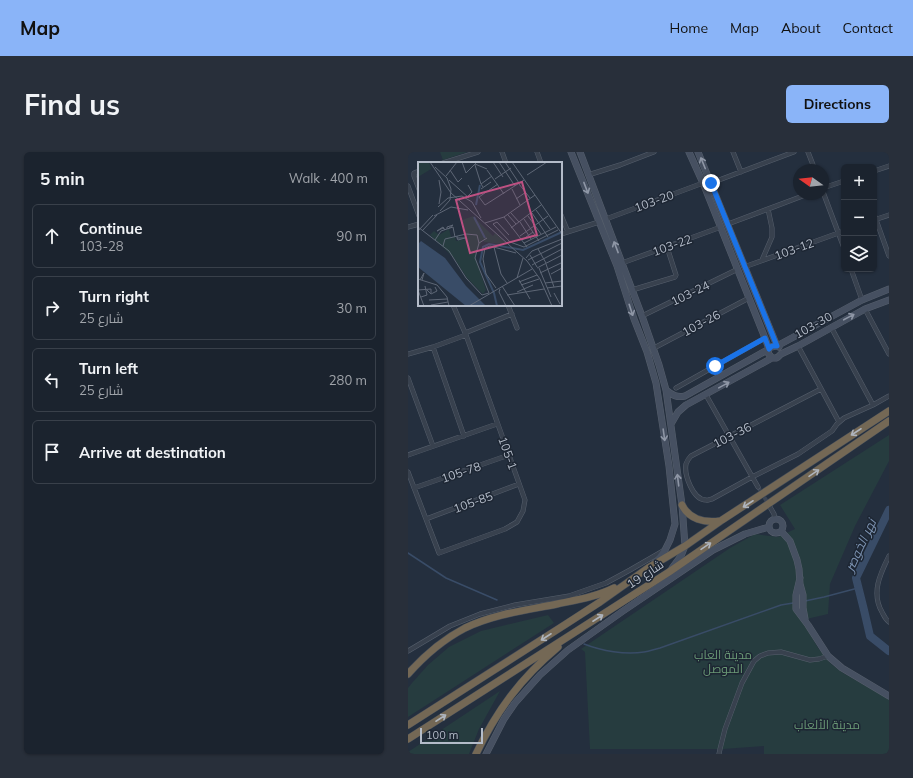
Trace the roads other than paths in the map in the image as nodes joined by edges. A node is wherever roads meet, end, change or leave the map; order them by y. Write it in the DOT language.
graph roads {
  1 [pos="478,152"];
  2 [pos="502,152"];
  3 [pos="537,152"];
  4 [pos="571,152"];
  5 [pos="580,152"];
  6 [pos="654,152"];
  7 [pos="689,152"];
  8 [pos="698,152"];
  9 [pos="735,152"];
  10 [pos="794,152"];
  11 [pos="808,152"];
  12 [pos="473,153"];
  13 [pos="446,162"];
  14 [pos="506,162"];
  15 [pos="541,162"];
  16 [pos="813,164"];
  17 [pos="889,166"];
  18 [pos="877,170"];
  19 [pos="418,171"];
  20 [pos="741,172"];
  21 [pos="588,175"];
  22 [pos="841,182"];
  23 [pos="703,183"];
  24 [pos="711,183"];
  25 [pos="408,186"];
  26 [pos="418,186"];
  27 [pos="829,186"];
  28 [pos="793,200"];
  29 [pos="826,200"];
  30 [pos="768,209"];
  31 [pos="418,213"];
  32 [pos="889,215"];
  33 [pos="562,217"];
  34 [pos="877,219"];
  35 [pos="606,220"];
  36 [pos="598,222"];
  37 [pos="418,224"];
  38 [pos="728,224"];
  39 [pos="877,225"];
  40 [pos="408,227"];
  41 [pos="721,228"];
  42 [pos="568,232"];
  43 [pos="839,233"];
  44 [pos="562,234"];
  45 [pos="841,239"];
  46 [pos="667,247"];
  47 [pos="889,256"];
  48 [pos="762,260"];
  49 [pos="622,263"];
  50 [pos="744,267"];
  51 [pos="738,269"];
  52 [pos="852,272"];
  53 [pos="889,289"];
  54 [pos="632,290"];
  55 [pos="749,298"];
  56 [pos="862,300"];
  57 [pos="889,300"];
  58 [pos="453,306"];
  59 [pos="508,306"];
  60 [pos="865,309"];
  61 [pos="512,314"];
  62 [pos="642,316"];
  63 [pos="831,327"];
  64 [pos="517,328"];
  65 [pos="465,334"];
  66 [pos="765,338"];
  67 [pos="777,346"];
  68 [pos="798,346"];
  69 [pos="433,347"];
  70 [pos="654,348"];
  71 [pos="769,349"];
  72 [pos="408,354"];
  73 [pos="780,354"];
  74 [pos="889,354"];
  75 [pos="772,358"];
  76 [pos="408,378"];
  77 [pos="676,388"];
  78 [pos="821,389"];
  79 [pos="666,390"];
  80 [pos="706,395"];
  81 [pos="889,396"];
  82 [pos="873,405"];
  83 [pos="889,411"];
  84 [pos="839,422"];
  85 [pos="889,422"];
  86 [pos="497,424"];
  87 [pos="671,424"];
  88 [pos="464,436"];
  89 [pos="730,437"];
  90 [pos="433,446"];
  91 [pos="408,455"];
  92 [pos="508,456"];
  93 [pos="408,472"];
  94 [pos="752,477"];
  95 [pos="519,484"];
  96 [pos="758,487"];
  97 [pos="414,488"];
  98 [pos="682,505"];
  99 [pos="770,507"];
  100 [pos="426,519"];
  101 [pos="775,519"];
  102 [pos="722,520"];
  103 [pos="675,524"];
  104 [pos="684,524"];
  105 [pos="769,527"];
  106 [pos="781,531"];
  107 [pos="685,546"];
  108 [pos="665,550"];
  109 [pos="889,556"];
  110 [pos="648,568"];
  111 [pos="669,572"];
  112 [pos="633,578"];
  113 [pos="800,578"];
  114 [pos="628,598"];
  115 [pos="632,605"];
  116 [pos="806,622"];
  117 [pos="889,622"];
  118 [pos="583,627"];
  119 [pos="408,651"];
  120 [pos="828,656"];
  121 [pos="408,674"];
  122 [pos="889,696"];
  123 [pos="408,725"];
  124 [pos="408,739"];
  125 [pos="476,754"];
  126 [pos="486,754"];
  127 [pos="719,754"];
  1 -- 12 [label="street"];
  2 -- 14 [label="street"];
  3 -- 15 [label="street"];
  4 -- 36 [label="main road, one-way"];
  5 -- 21 [label="main road"];
  6 -- 21 [label="street"];
  7 -- 23 [label="main road"];
  24 -- 8 [label="main road, one-way"];
  9 -- 20 [label="street"];
  10 -- 20 [label="street"];
  11 -- 16 [label="street"];
  12 -- 13 [label="street"];
  17 -- 18 [label="street"];
  19 -- 26 [label="street"];
  20 -- 24 [label="street"];
  21 -- 35 [label="main road"];
  22 -- 27 [label="street"];
  23 -- 35 [label="street, 103-20"];
  23 -- 41 [label="main road"];
  24 -- 38 [label="main road"];
  25 -- 31 [label="street"];
  28 -- 30 [label="street"];
  29 -- 43 [label="street"];
  30 -- 38 [label="street"];
  30 -- 48 [label="street"];
  32 -- 34 [label="street"];
  33 -- 42 [label="street"];
  49 -- 35 [label="main road, one-way"];
  36 -- 42 [label="street"];
  36 -- 103 [label="main road, one-way"];
  37 -- 40 [label="street"];
  38 -- 50 [label="main road"];
  39 -- 47 [label="street"];
  41 -- 46 [label="street, 103-22"];
  41 -- 51 [label="main road"];
  42 -- 44 [label="street"];
  43 -- 45 [label="street"];
  43 -- 48 [label="street, 103-12"];
  46 -- 49 [label="street, 103-22"];
  46 -- 54 [label="street"];
  48 -- 50 [label="street, 103-12"];
  49 -- 54 [label="main road"];
  50 -- 67 [label="main road"];
  51 -- 55 [label="main road"];
  51 -- 62 [label="street, 103-24"];
  52 -- 56 [label="street"];
  53 -- 56 [label="main road"];
  54 -- 62 [label="main road"];
  55 -- 66 [label="main road"];
  55 -- 70 [label="street, 103-26"];
  56 -- 67 [label="main road"];
  57 -- 60 [label="main road, 103-30"];
  58 -- 65 [label="street, 105-1"];
  59 -- 61 [label="street"];
  63 -- 60 [label="main road, 103-30, one-way"];
  60 -- 74 [label="street"];
  61 -- 64 [label="street"];
  61 -- 65 [label="street"];
  62 -- 70 [label="main road"];
  63 -- 68 [label="main road, 103-30"];
  63 -- 82 [label="street"];
  65 -- 69 [label="street"];
  65 -- 86 [label="street, 105-1"];
  66 -- 71 [label="main road"];
  66 -- 77 [label="street"];
  67 -- 71 [label="main road"];
  67 -- 73 [label="main road"];
  68 -- 73 [label="main road, 103-30"];
  68 -- 78 [label="street"];
  69 -- 72 [label="street"];
  69 -- 88 [label="street"];
  70 -- 79 [label="main road"];
  71 -- 75 [label="main road"];
  71 -- 79 [label="main road"];
  73 -- 75 [label="main road, 103-30"];
  80 -- 75 [label="main road, 103-30, one-way"];
  76 -- 90 [label="street"];
  78 -- 84 [label="street"];
  78 -- 89 [label="street, 103-36"];
  79 -- 87 [label="main road"];
  80 -- 87 [label="main road, 103-30"];
  80 -- 89 [label="street"];
  81 -- 82 [label="street"];
  82 -- 84 [label="street"];
  83 -- 102 [label="highway, شارع 19, one-way"];
  84 -- 94 [label="street"];
  111 -- 85 [label="highway, شارع 19, one-way"];
  86 -- 88 [label="street"];
  86 -- 92 [label="street, 105-1"];
  98 -- 87 [label="main road, one-way"];
  88 -- 90 [label="street"];
  89 -- 94 [label="street"];
  89 -- 94 [label="street, 103-36"];
  90 -- 91 [label="street"];
  92 -- 95 [label="street, 105-1"];
  92 -- 97 [label="street, 105-78"];
  93 -- 97 [label="street"];
  94 -- 96 [label="street"];
  95 -- 100 [label="street, 105-85"];
  95 -- 100 [label="street, 105-1"];
  97 -- 100 [label="street"];
  98 -- 102 [label="highway"];
  98 -- 104 [label="main road"];
  99 -- 101 [label="street"];
  101 -- 105 [label="main road"];
  101 -- 106 [label="main road"];
  102 -- 107 [label="highway, شارع 19"];
  103 -- 104 [label="main road"];
  103 -- 108 [label="main road"];
  104 -- 107 [label="main road"];
  105 -- 106 [label="main road"];
  105 -- 115 [label="main road"];
  106 -- 113 [label="main road"];
  107 -- 110 [label="highway, شارع 19"];
  107 -- 111 [label="main road"];
  108 -- 110 [label="main road"];
  108 -- 119 [label="street"];
  109 -- 117 [label="street"];
  110 -- 112 [label="highway, شارع 19"];
  111 -- 114 [label="highway, شارع 19"];
  112 -- 121 [label="highway"];
  112 -- 123 [label="highway, شارع 19, one-way"];
  113 -- 116 [label="main road"];
  113 -- 116 [label="main road"];
  114 -- 115 [label="highway"];
  118 -- 114 [label="highway, شارع 19, one-way"];
  115 -- 126 [label="main road"];
  116 -- 120 [label="main road"];
  124 -- 118 [label="highway, شارع 19, one-way"];
  118 -- 125 [label="highway"];
  120 -- 122 [label="main road"];
  120 -- 127 [label="street"];
}
